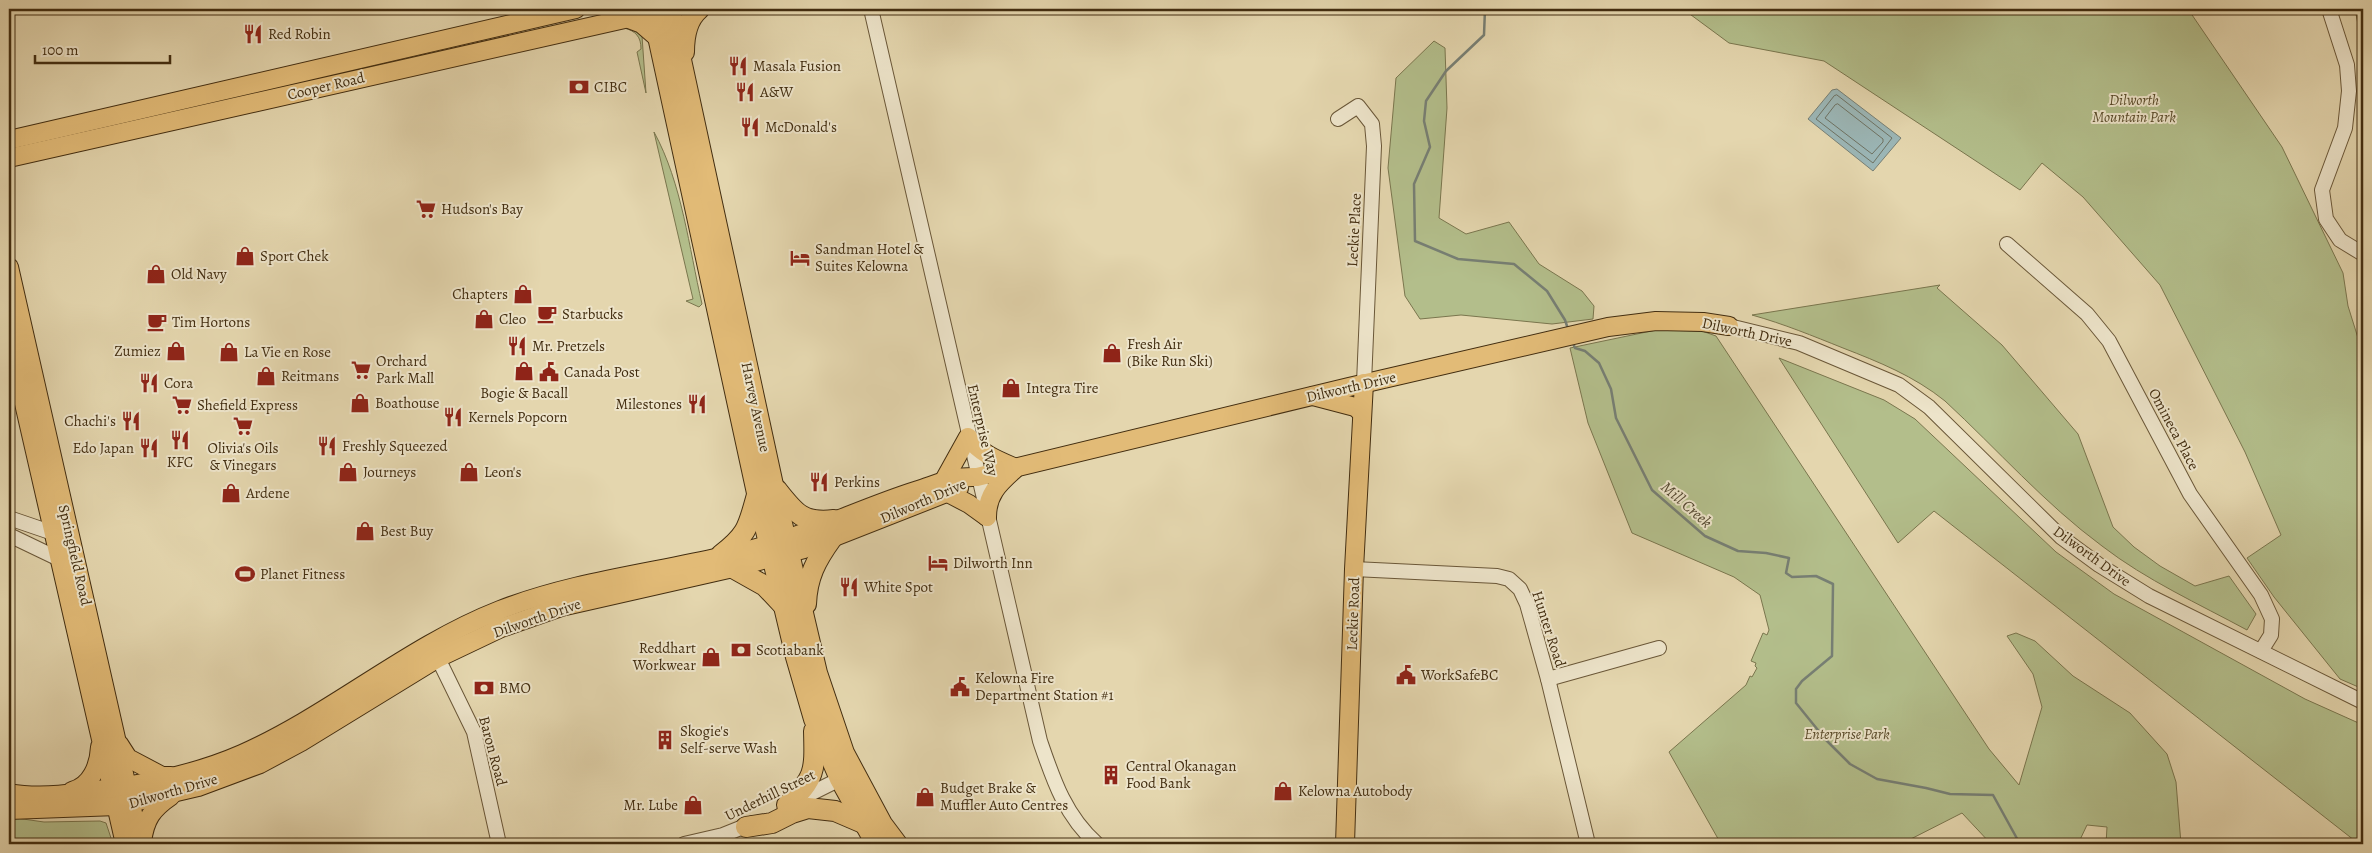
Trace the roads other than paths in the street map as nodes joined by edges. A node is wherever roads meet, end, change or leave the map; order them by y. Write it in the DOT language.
graph roads {
  1 [pos="576,9"];
  2 [pos="652,9"];
  3 [pos="670,9"];
  4 [pos="698,9"];
  5 [pos="871,9"];
  6 [pos="2329,9"];
  7 [pos="635,14"];
  8 [pos="657,36"];
  9 [pos="684,74"];
  10 [pos="1338,119"];
  11 [pos="9,140"];
  12 [pos="9,158"];
  13 [pos="2007,244"];
  14 [pos="2363,254"];
  15 [pos="9,267"];
  16 [pos="719,317"];
  17 [pos="1729,326"];
  18 [pos="741,333"];
  19 [pos="9,338"];
  20 [pos="1364,383"];
  21 [pos="1314,396"];
  22 [pos="1362,413"];
  23 [pos="968,437"];
  24 [pos="1016,468"];
  25 [pos="977,477"];
  26 [pos="946,487"];
  27 [pos="765,489"];
  28 [pos="987,517"];
  29 [pos="9,518"];
  30 [pos="833,529"];
  31 [pos="61,532"];
  32 [pos="9,535"];
  33 [pos="779,548"];
  34 [pos="59,559"];
  35 [pos="727,562"];
  36 [pos="1354,570"];
  37 [pos="784,606"];
  38 [pos="806,626"];
  39 [pos="1659,648"];
  40 [pos="435,651"];
  41 [pos="2261,651"];
  42 [pos="1548,679"];
  43 [pos="2363,702"];
  44 [pos="814,719"];
  45 [pos="108,739"];
  46 [pos="840,779"];
  47 [pos="176,784"];
  48 [pos="120,787"];
  49 [pos="9,793"];
  50 [pos="59,795"];
  51 [pos="867,797"];
  52 [pos="124,805"];
  53 [pos="787,805"];
  54 [pos="9,810"];
  55 [pos="863,823"];
  56 [pos="746,827"];
  57 [pos="125,844"];
  58 [pos="141,844"];
  59 [pos="499,844"];
  60 [pos="684,844"];
  61 [pos="876,844"];
  62 [pos="897,844"];
  63 [pos="1097,844"];
  64 [pos="1345,844"];
  65 [pos="1588,844"];
  1 -- 11 [label="main road, Cooper Road"];
  2 -- 8 [label="highway, Harvey Avenue"];
  3 -- 9 [label="highway, Harvey Avenue"];
  4 -- 9 [label="highway"];
  5 -- 23 [label="street, Enterprise Way"];
  6 -- 14 [label="street"];
  7 -- 8 [label="highway"];
  7 -- 12 [label="main road, Cooper Road"];
  8 -- 16 [label="highway, Harvey Avenue"];
  9 -- 18 [label="highway, Harvey Avenue"];
  10 -- 20 [label="street, Leckie Place"];
  13 -- 41 [label="street, Omineca Place"];
  15 -- 31 [label="main road, Springfield Road"];
  16 -- 18 [label="highway"];
  16 -- 27 [label="highway, Harvey Avenue"];
  17 -- 20 [label="main road, Dilworth Drive"];
  17 -- 41 [label="street, Dilworth Drive"];
  18 -- 27 [label="highway, Harvey Avenue"];
  19 -- 31 [label="main road, Springfield Road"];
  20 -- 21 [label="main road, Dilworth Drive"];
  20 -- 22 [label="main road, Leckie Road"];
  21 -- 22 [label="main road"];
  21 -- 24 [label="main road, Dilworth Drive"];
  22 -- 36 [label="main road, Leckie Road"];
  23 -- 24 [label="main road"];
  23 -- 25 [label="street, Enterprise Way"];
  23 -- 26 [label="main road"];
  24 -- 25 [label="main road, Dilworth Drive"];
  24 -- 28 [label="main road"];
  25 -- 26 [label="main road, Dilworth Drive"];
  25 -- 28 [label="street, Enterprise Way"];
  26 -- 28 [label="main road"];
  26 -- 30 [label="main road, Dilworth Drive"];
  27 -- 30 [label="highway"];
  27 -- 33 [label="highway, Harvey Avenue"];
  27 -- 35 [label="highway"];
  28 -- 63 [label="street, Enterprise Way"];
  29 -- 31 [label="street"];
  30 -- 33 [label="main road, Dilworth Drive"];
  30 -- 38 [label="highway"];
  31 -- 34 [label="main road, Springfield Road"];
  31 -- 45 [label="main road, Springfield Road"];
  32 -- 34 [label="street"];
  33 -- 35 [label="main road, Dilworth Drive"];
  33 -- 37 [label="highway, Harvey Avenue"];
  33 -- 38 [label="highway, Harvey Avenue"];
  34 -- 45 [label="main road, Springfield Road"];
  35 -- 37 [label="highway"];
  35 -- 40 [label="main road, Dilworth Drive"];
  36 -- 42 [label="street, Hunter Road"];
  36 -- 64 [label="main road, Leckie Road"];
  37 -- 44 [label="highway, Harvey Avenue"];
  38 -- 51 [label="highway, Harvey Avenue"];
  39 -- 42 [label="street"];
  40 -- 47 [label="main road, Dilworth Drive"];
  40 -- 59 [label="street, Baron Road"];
  41 -- 43 [label="street, Dilworth Drive"];
  42 -- 65 [label="street, Hunter Road"];
  44 -- 46 [label="highway, Harvey Avenue"];
  44 -- 53 [label="highway"];
  45 -- 47 [label="main road"];
  45 -- 48 [label="main road, Springfield Road"];
  45 -- 50 [label="main road"];
  46 -- 51 [label="highway"];
  46 -- 53 [label="street, Underhill Street"];
  46 -- 55 [label="highway, Harvey Avenue"];
  47 -- 48 [label="main road, Dilworth Drive"];
  47 -- 52 [label="main road, Dilworth Drive"];
  47 -- 58 [label="main road"];
  48 -- 50 [label="main road, Dilworth Drive"];
  48 -- 52 [label="main road, Springfield Road"];
  49 -- 50 [label="main road"];
  51 -- 62 [label="highway, Harvey Avenue"];
  52 -- 54 [label="main road, Dilworth Drive"];
  52 -- 57 [label="main road, Springfield Road"];
  52 -- 58 [label="main road, Springfield Road"];
  53 -- 56 [label="street, Underhill Street"];
  55 -- 56 [label="highway"];
  55 -- 61 [label="highway, Harvey Avenue"];
  56 -- 60 [label="street, Underhill Street"];
}
